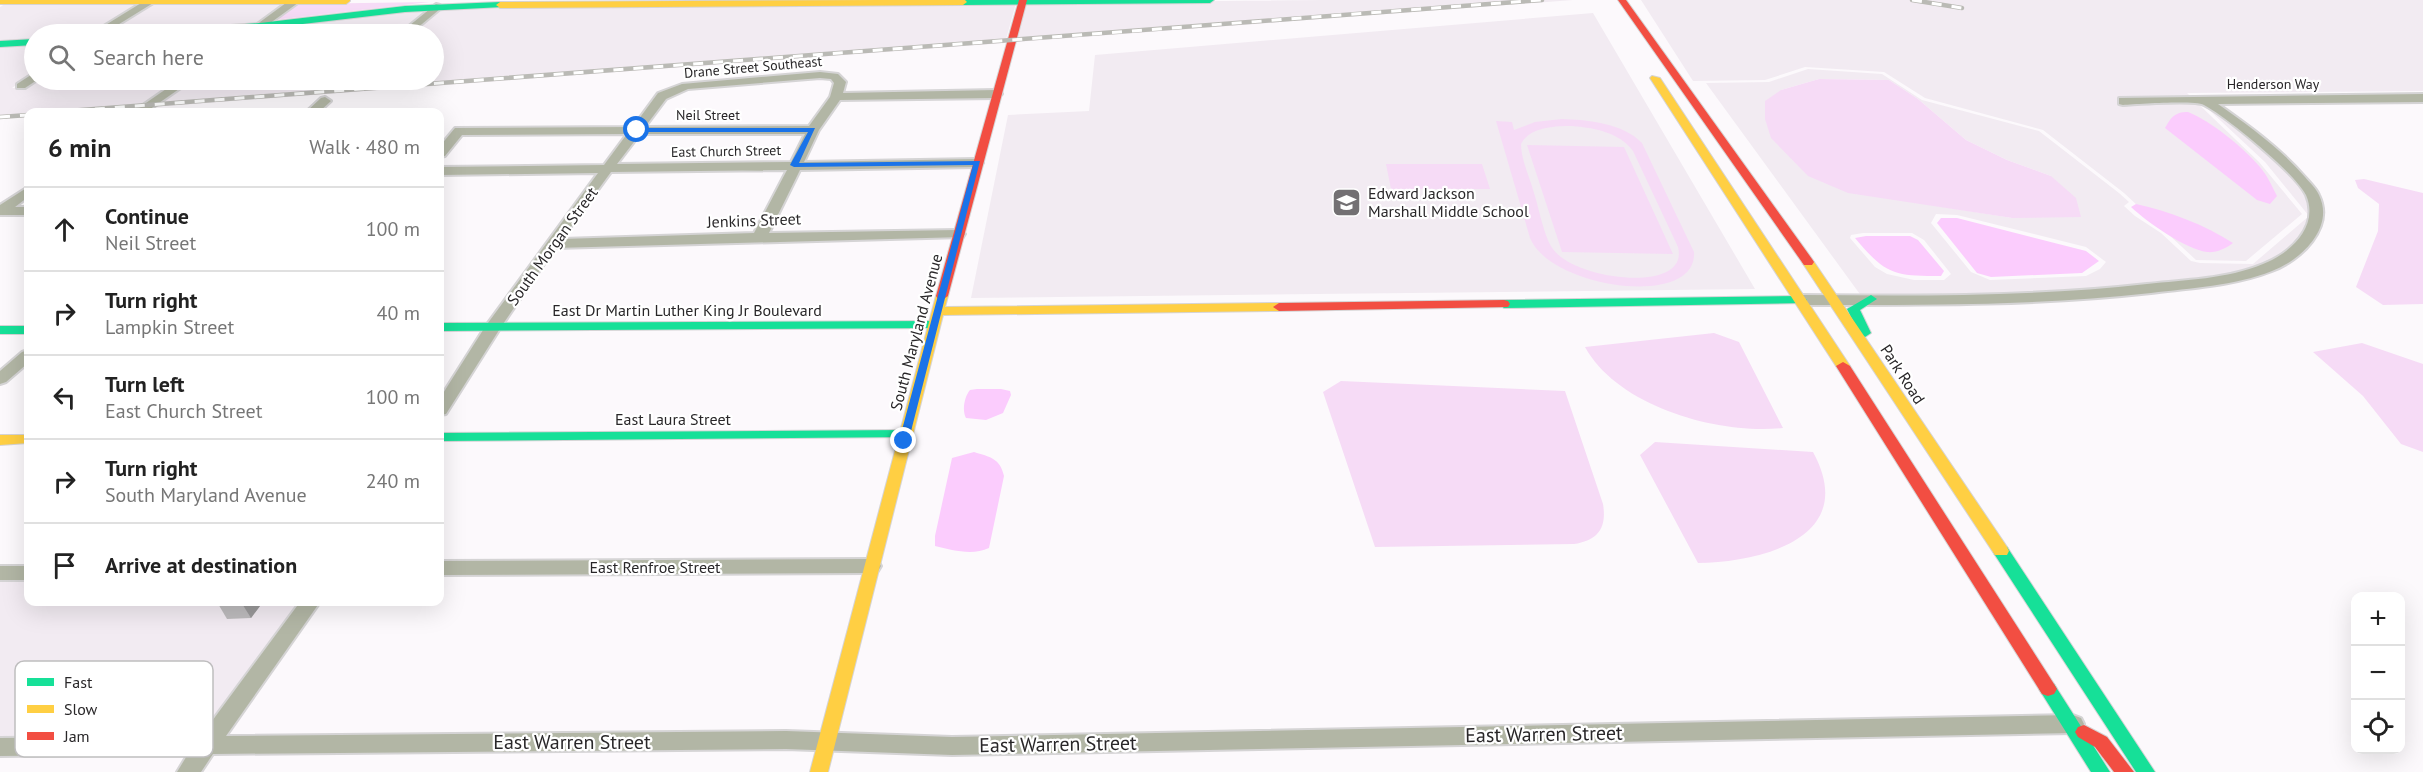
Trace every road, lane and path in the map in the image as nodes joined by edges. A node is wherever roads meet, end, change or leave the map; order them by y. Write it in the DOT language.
graph roads {
  1 [pos="412,0"];
  2 [pos="1210,0"];
  3 [pos="1608,0"];
  4 [pos="1622,0"];
  5 [pos="152,1"];
  6 [pos="296,1"];
  7 [pos="883,1"];
  8 [pos="1022,1"];
  9 [pos="3,2"];
  10 [pos="576,2"];
  11 [pos="718,2"];
  12 [pos="440,3"];
  13 [pos="113,24"];
  14 [pos="263,24"];
  15 [pos="276,24"];
  16 [pos="416,24"];
  17 [pos="1624,28"];
  18 [pos="24,43"];
  19 [pos="0,44"];
  20 [pos="1646,63"];
  21 [pos="24,84"];
  22 [pos="21,86"];
  23 [pos="674,89"];
  24 [pos="172,90"];
  25 [pos="996,94"];
  26 [pos="836,97"];
  27 [pos="2423,98"];
  28 [pos="2205,100"];
  29 [pos="325,101"];
  30 [pos="2123,101"];
  31 [pos="145,108"];
  32 [pos="317,108"];
  33 [pos="637,130"];
  34 [pos="813,130"];
  35 [pos="444,148"];
  36 [pos="977,163"];
  37 [pos="794,165"];
  38 [pos="610,168"];
  39 [pos="444,171"];
  40 [pos="1729,190"];
  41 [pos="24,194"];
  42 [pos="0,211"];
  43 [pos="24,211"];
  44 [pos="958,234"];
  45 [pos="759,238"];
  46 [pos="551,244"];
  47 [pos="1871,299"];
  48 [pos="1801,300"];
  49 [pos="1835,300"];
  50 [pos="938,311"];
  51 [pos="934,325"];
  52 [pos="444,327"];
  53 [pos="493,327"];
  54 [pos="0,330"];
  55 [pos="24,330"];
  56 [pos="24,358"];
  57 [pos="0,379"];
  58 [pos="444,405"];
  59 [pos="1921,432"];
  60 [pos="906,434"];
  61 [pos="444,437"];
  62 [pos="0,440"];
  63 [pos="24,440"];
  64 [pos="871,566"];
  65 [pos="444,568"];
  66 [pos="0,573"];
  67 [pos="24,573"];
  68 [pos="307,606"];
  69 [pos="2071,724"];
  70 [pos="2116,725"];
  71 [pos="213,737"];
  72 [pos="827,740"];
  73 [pos="213,743"];
  74 [pos="0,747"];
  75 [pos="15,747"];
  76 [pos="199,757"];
  77 [pos="188,772"];
  78 [pos="819,772"];
  79 [pos="2101,772"];
  80 [pos="2125,772"];
  81 [pos="2146,772"];
  1 -- 6 [label="main road"];
  2 -- 8 [label="main road"];
  3 -- 17 [label="main road"];
  4 -- 49 [label="main road, Park Road"];
  5 -- 6 [label="main road"];
  5 -- 9 [label="main road"];
  5 -- 13 [label="street"];
  6 -- 14 [label="street"];
  7 -- 8 [label="main road"];
  7 -- 11 [label="main road"];
  8 -- 25 [label="main road, South Maryland Avenue"];
  10 -- 11 [label="main road"];
  10 -- 12 [label="main road"];
  12 -- 15 [label="main road"];
  12 -- 16 [label="street"];
  18 -- 19 [label="main road"];
  20 -- 40 [label="main road"];
  21 -- 22 [label="street"];
  23 -- 26 [label="street, Drane Street Southeast"];
  23 -- 33 [label="street, South Morgan Street"];
  24 -- 31 [label="street"];
  25 -- 26 [label="street"];
  25 -- 36 [label="main road, South Maryland Avenue"];
  26 -- 34 [label="street"];
  27 -- 28 [label="street, Henderson Way"];
  28 -- 30 [label="street, Henderson Way"];
  28 -- 47 [label="street"];
  29 -- 32 [label="street"];
  33 -- 34 [label="street, Neil Street"];
  33 -- 35 [label="street, Neil Street"];
  33 -- 38 [label="street, South Morgan Street"];
  34 -- 37 [label="street"];
  36 -- 37 [label="street, East Church Street"];
  36 -- 44 [label="main road, South Maryland Avenue"];
  37 -- 38 [label="street, East Church Street"];
  37 -- 45 [label="street"];
  38 -- 39 [label="street, East Church Street"];
  38 -- 46 [label="street, South Morgan Street"];
  40 -- 48 [label="main road"];
  40 -- 49 [label="main road"];
  41 -- 42 [label="street"];
  42 -- 43 [label="street"];
  44 -- 45 [label="street, Jenkins Street"];
  44 -- 50 [label="main road, South Maryland Avenue"];
  45 -- 46 [label="street, Jenkins Street"];
  46 -- 53 [label="street, South Morgan Street"];
  47 -- 49 [label="street"];
  47 -- 59 [label="main road"];
  48 -- 49 [label="street"];
  48 -- 50 [label="main road"];
  48 -- 59 [label="main road"];
  48 -- 69 [label="main road"];
  49 -- 59 [label="main road, Park Road"];
  50 -- 51 [label="main road, South Maryland Avenue"];
  51 -- 53 [label="main road, East Dr Martin Luther King Jr Boulevard"];
  51 -- 60 [label="main road, South Maryland Avenue"];
  52 -- 53 [label="main road, East Dr Martin Luther King Jr Boulevard"];
  53 -- 58 [label="street, South Morgan Street"];
  54 -- 55 [label="main road"];
  56 -- 57 [label="street"];
  59 -- 70 [label="main road, Park Road"];
  60 -- 61 [label="main road, East Laura Street"];
  60 -- 64 [label="main road, South Maryland Avenue"];
  62 -- 63 [label="main road"];
  64 -- 65 [label="street, East Renfroe Street"];
  64 -- 72 [label="main road, South Maryland Avenue"];
  66 -- 67 [label="street"];
  68 -- 71 [label="street"];
  69 -- 70 [label="street, East Warren Street"];
  69 -- 72 [label="street, East Warren Street"];
  69 -- 79 [label="main road"];
  69 -- 80 [label="main road"];
  70 -- 81 [label="main road, Park Road"];
  72 -- 73 [label="street, East Warren Street"];
  72 -- 78 [label="main road, South Maryland Avenue"];
  74 -- 75 [label="street, East Warren Street"];
  76 -- 77 [label="street"];
}
